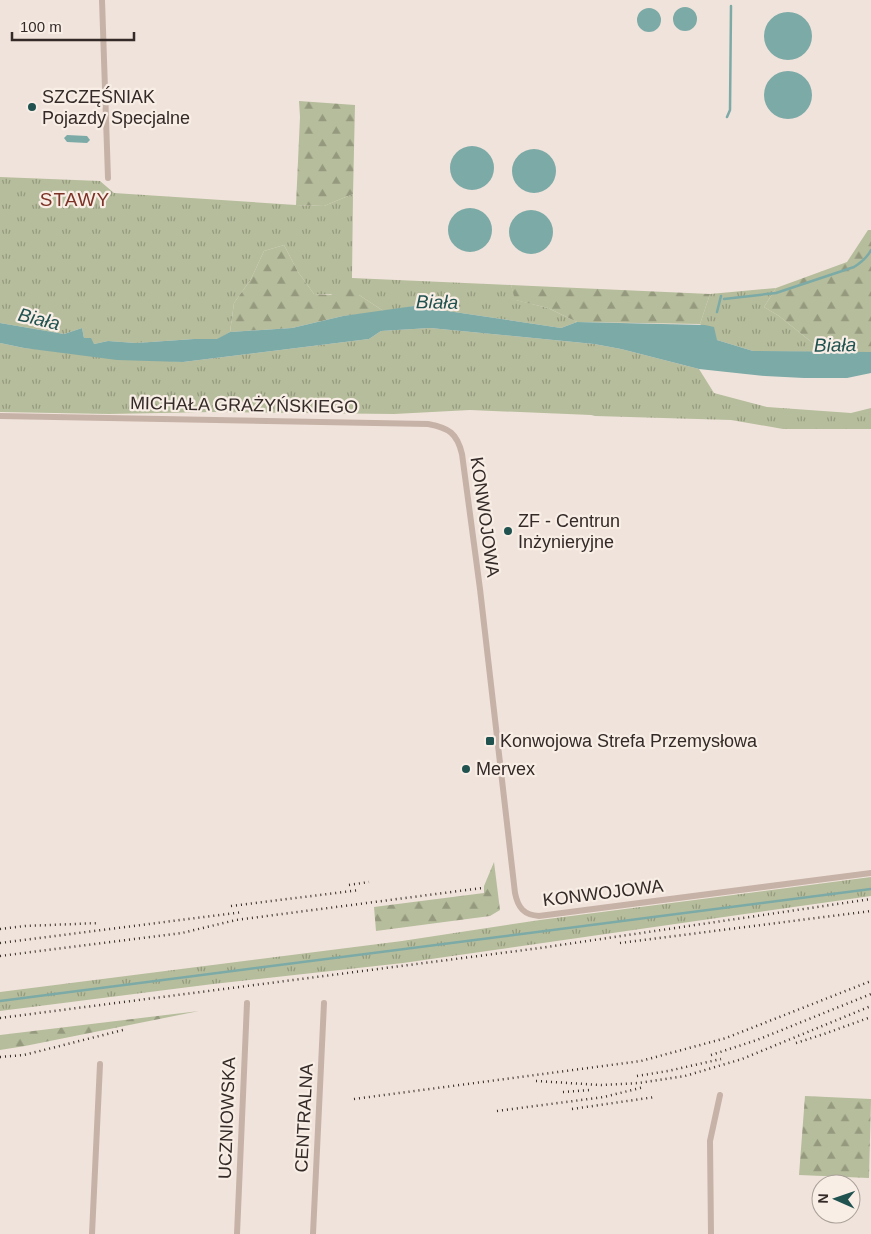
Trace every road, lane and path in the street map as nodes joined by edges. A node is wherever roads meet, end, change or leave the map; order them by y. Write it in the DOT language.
graph roads {
  1 [pos="102,0"];
  2 [pos="108,178"];
  3 [pos="0,416"];
  4 [pos="453,433"];
  5 [pos="871,873"];
  6 [pos="247,1002"];
  7 [pos="324,1003"];
  8 [pos="100,1064"];
  9 [pos="720,1094"];
  10 [pos="92,1234"];
  11 [pos="238,1234"];
  12 [pos="313,1234"];
  13 [pos="711,1234"];
  1 -- 2 [label="street"];
  3 -- 4 [label="street, MICHAŁA GRAŻYŃSKIEGO"];
  4 -- 5 [label="street, KONWOJOWA"];
  6 -- 11 [label="street, UCZNIOWSKA"];
  7 -- 12 [label="street, CENTRALNA"];
  8 -- 10 [label="street"];
  9 -- 13 [label="street"];
}
